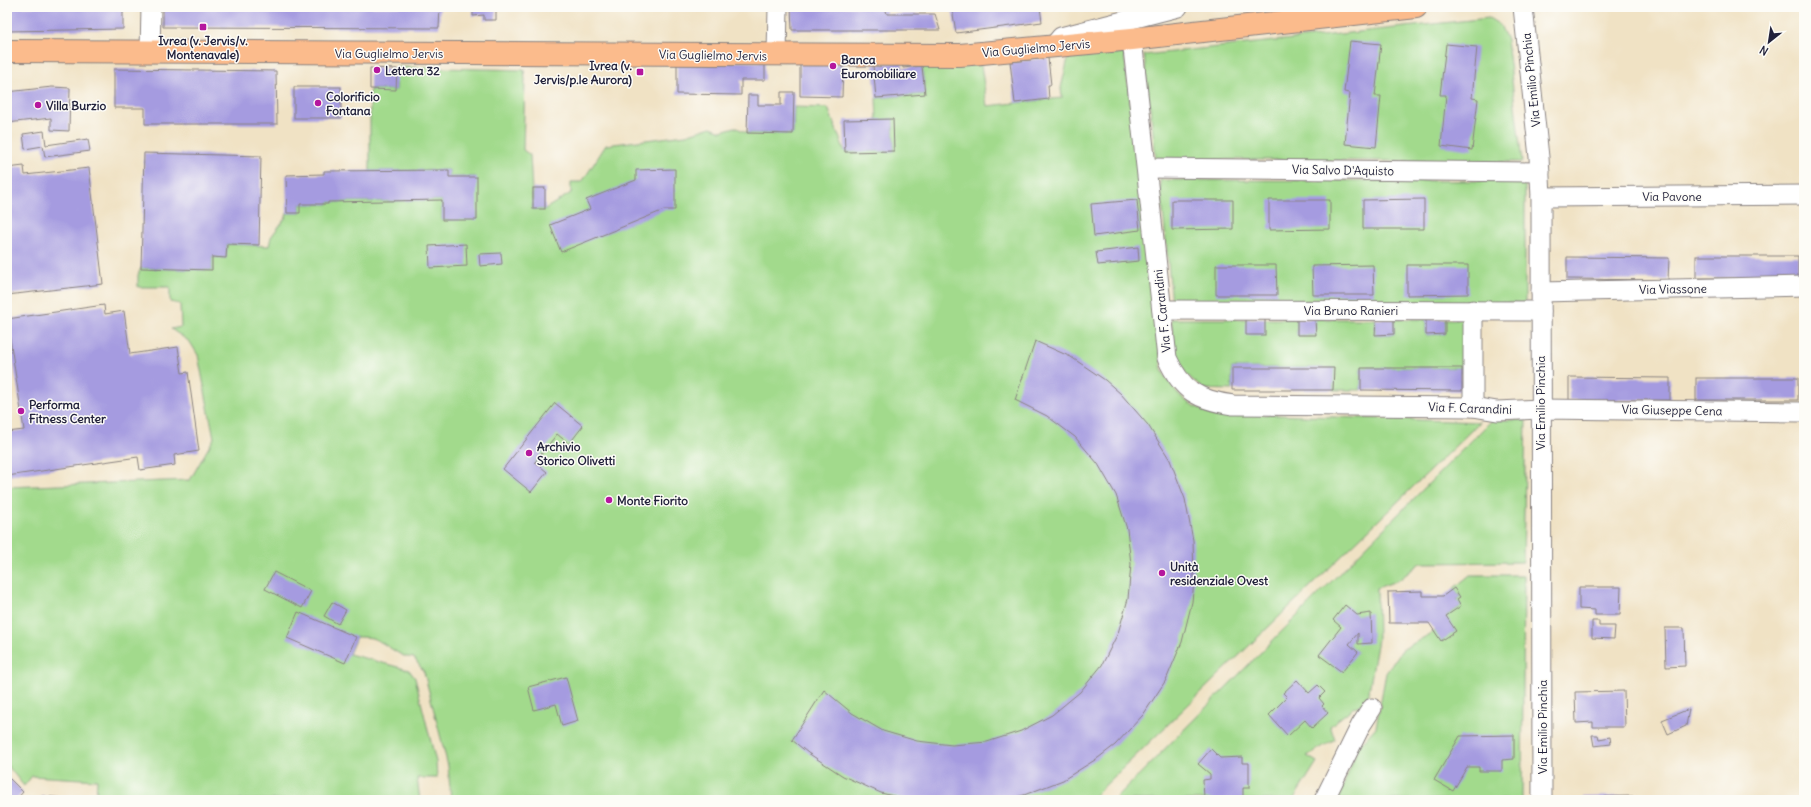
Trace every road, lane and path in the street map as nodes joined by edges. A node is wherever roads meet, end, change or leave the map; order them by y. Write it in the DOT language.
graph roads {
  1 [pos="151,7"];
  2 [pos="778,7"];
  3 [pos="1178,7"];
  4 [pos="1416,7"];
  5 [pos="1523,7"];
  6 [pos="1132,39"];
  7 [pos="1053,46"];
  8 [pos="7,51"];
  9 [pos="150,52"];
  10 [pos="777,55"];
  11 [pos="1146,168"];
  12 [pos="1540,172"];
  13 [pos="1804,195"];
  14 [pos="1541,197"];
  15 [pos="1804,286"];
  16 [pos="1541,292"];
  17 [pos="1162,310"];
  18 [pos="1473,310"];
  19 [pos="1541,311"];
  20 [pos="1473,407"];
  21 [pos="1540,409"];
  22 [pos="1804,412"];
  23 [pos="1372,708"];
  24 [pos="1324,800"];
  25 [pos="1542,800"];
  1 -- 9 [label="street"];
  2 -- 10 [label="street"];
  3 -- 7 [label="street"];
  4 -- 6 [label="main road, Via Guglielmo Jervis"];
  5 -- 12 [label="street, Via Emilio Pinchia"];
  6 -- 7 [label="main road, Via Guglielmo Jervis"];
  6 -- 11 [label="street, Via F. Carandini"];
  7 -- 10 [label="main road, Via Guglielmo Jervis"];
  8 -- 9 [label="main road, Via Guglielmo Jervis"];
  9 -- 10 [label="main road, Via Guglielmo Jervis"];
  11 -- 12 [label="street, Via Salvo D'Aquisto"];
  11 -- 17 [label="street, Via F. Carandini"];
  12 -- 14 [label="street, Via Emilio Pinchia"];
  13 -- 14 [label="street, Via Pavone"];
  14 -- 16 [label="street, Via Emilio Pinchia"];
  15 -- 16 [label="street, Via Viassone"];
  16 -- 19 [label="street, Via Emilio Pinchia"];
  17 -- 18 [label="street, Via Bruno Ranieri"];
  17 -- 20 [label="street, Via F. Carandini"];
  18 -- 19 [label="street, Via Bruno Ranieri"];
  18 -- 20 [label="street"];
  19 -- 21 [label="street, Via Emilio Pinchia"];
  20 -- 21 [label="street, Via F. Carandini"];
  21 -- 22 [label="street, Via Giuseppe Cena"];
  21 -- 25 [label="street, Via Emilio Pinchia"];
  23 -- 24 [label="street"];
}
